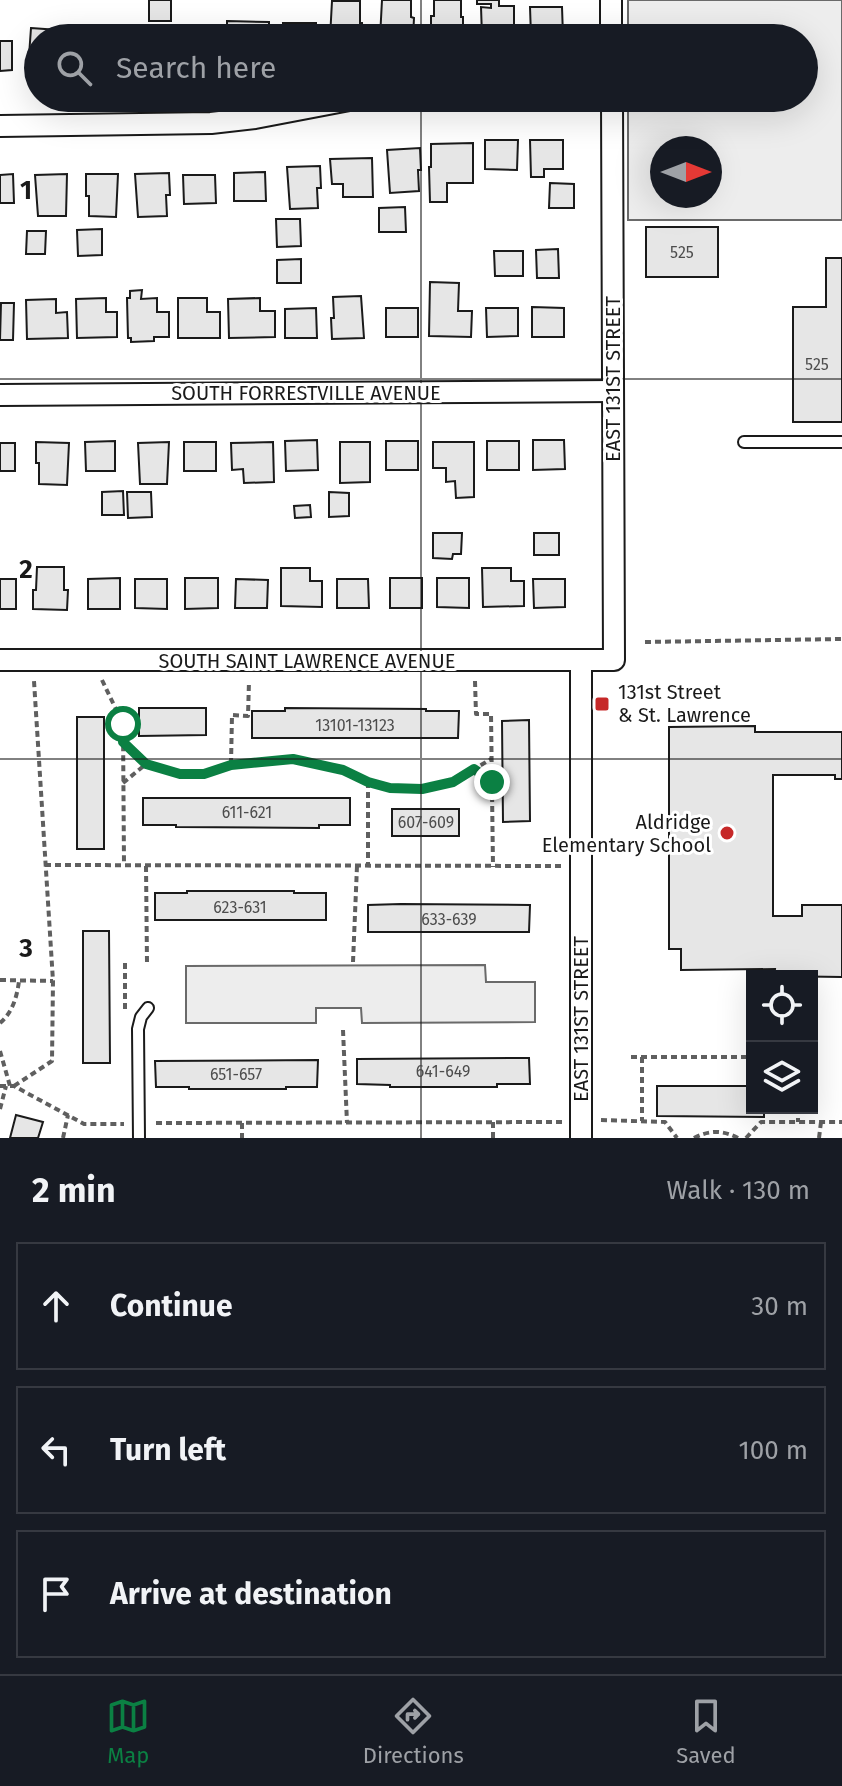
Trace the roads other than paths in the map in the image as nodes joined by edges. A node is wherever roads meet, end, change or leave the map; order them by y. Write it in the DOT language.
graph roads {
  1 [pos="611,0"];
  2 [pos="611,24"];
  3 [pos="286,112"];
  4 [pos="612,112"];
  5 [pos="0,126"];
  6 [pos="613,391"];
  7 [pos="0,395"];
  8 [pos="744,442"];
  9 [pos="842,442"];
  10 [pos="0,660"];
  11 [pos="614,660"];
  12 [pos="581,661"];
  13 [pos="148,1008"];
  14 [pos="139,1138"];
  15 [pos="581,1138"];
  1 -- 2 [label="street"];
  3 -- 5 [label="street"];
  4 -- 6 [label="street, EAST 131ST STREET"];
  6 -- 7 [label="street, SOUTH FORRESTVILLE AVENUE"];
  6 -- 11 [label="street, EAST 131ST STREET"];
  8 -- 9 [label="lane"];
  10 -- 12 [label="street, SOUTH SAINT LAWRENCE AVENUE"];
  11 -- 12 [label="street, SOUTH SAINT LAWRENCE AVENUE"];
  12 -- 15 [label="street, EAST 131ST STREET"];
  13 -- 14 [label="lane"];
}
